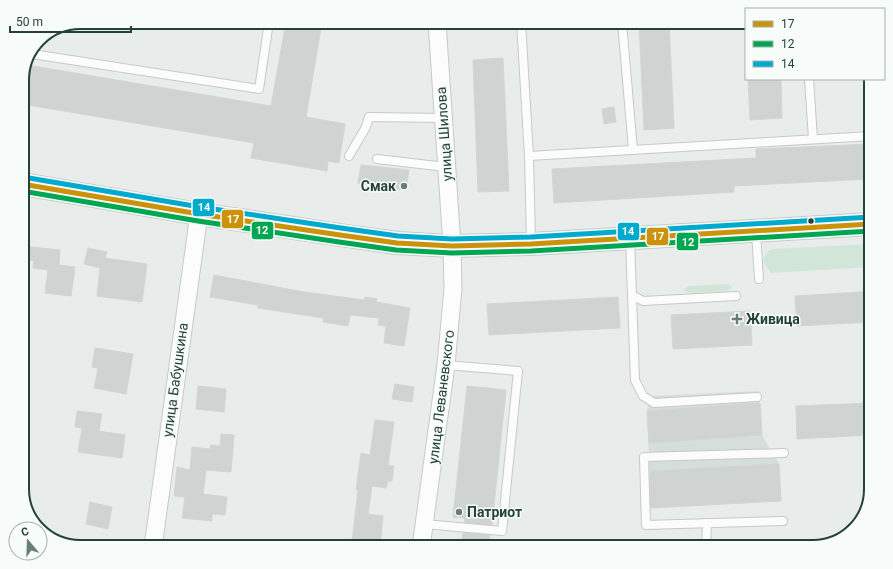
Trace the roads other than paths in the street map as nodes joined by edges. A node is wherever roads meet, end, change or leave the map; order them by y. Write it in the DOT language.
graph roads {
  1 [pos="268,29"];
  2 [pos="437,29"];
  3 [pos="521,29"];
  4 [pos="623,29"];
  5 [pos="36,55"];
  6 [pos="809,80"];
  7 [pos="443,118"];
  8 [pos="864,136"];
  9 [pos="813,139"];
  10 [pos="633,150"];
  11 [pos="349,156"];
  12 [pos="529,156"];
  13 [pos="377,159"];
  14 [pos="446,167"];
  15 [pos="29,185"];
  16 [pos="198,214"];
  17 [pos="864,224"];
  18 [pos="755,231"];
  19 [pos="630,238"];
  20 [pos="531,244"];
  21 [pos="452,246"];
  22 [pos="759,278"];
  23 [pos="632,296"];
  24 [pos="736,296"];
  25 [pos="446,365"];
  26 [pos="757,397"];
  27 [pos="784,454"];
  28 [pos="784,521"];
  29 [pos="707,523"];
  30 [pos="424,524"];
  31 [pos="153,540"];
  32 [pos="422,540"];
  33 [pos="706,540"];
  1 -- 5 [label="lane"];
  2 -- 7 [label="street, улица Шилова"];
  3 -- 12 [label="lane"];
  4 -- 10 [label="lane"];
  6 -- 9 [label="lane"];
  7 -- 11 [label="lane"];
  7 -- 14 [label="street, улица Шилова"];
  8 -- 9 [label="lane"];
  9 -- 10 [label="lane"];
  10 -- 12 [label="lane"];
  12 -- 20 [label="lane"];
  13 -- 14 [label="lane"];
  14 -- 21 [label="street, улица Шилова"];
  15 -- 16 [label="main road"];
  16 -- 21 [label="main road"];
  16 -- 31 [label="street, улица Бабушкина"];
  17 -- 18 [label="main road"];
  18 -- 19 [label="main road"];
  18 -- 22 [label="lane"];
  19 -- 20 [label="main road"];
  19 -- 23 [label="lane"];
  20 -- 21 [label="main road"];
  21 -- 25 [label="street, улица Леваневского"];
  23 -- 24 [label="lane"];
  23 -- 26 [label="lane"];
  25 -- 30 [label="street, улица Леваневского"];
  25 -- 30 [label="lane"];
  27 -- 29 [label="lane"];
  28 -- 29 [label="lane"];
  29 -- 33 [label="lane"];
  30 -- 32 [label="street, улица Леваневского"];
}
